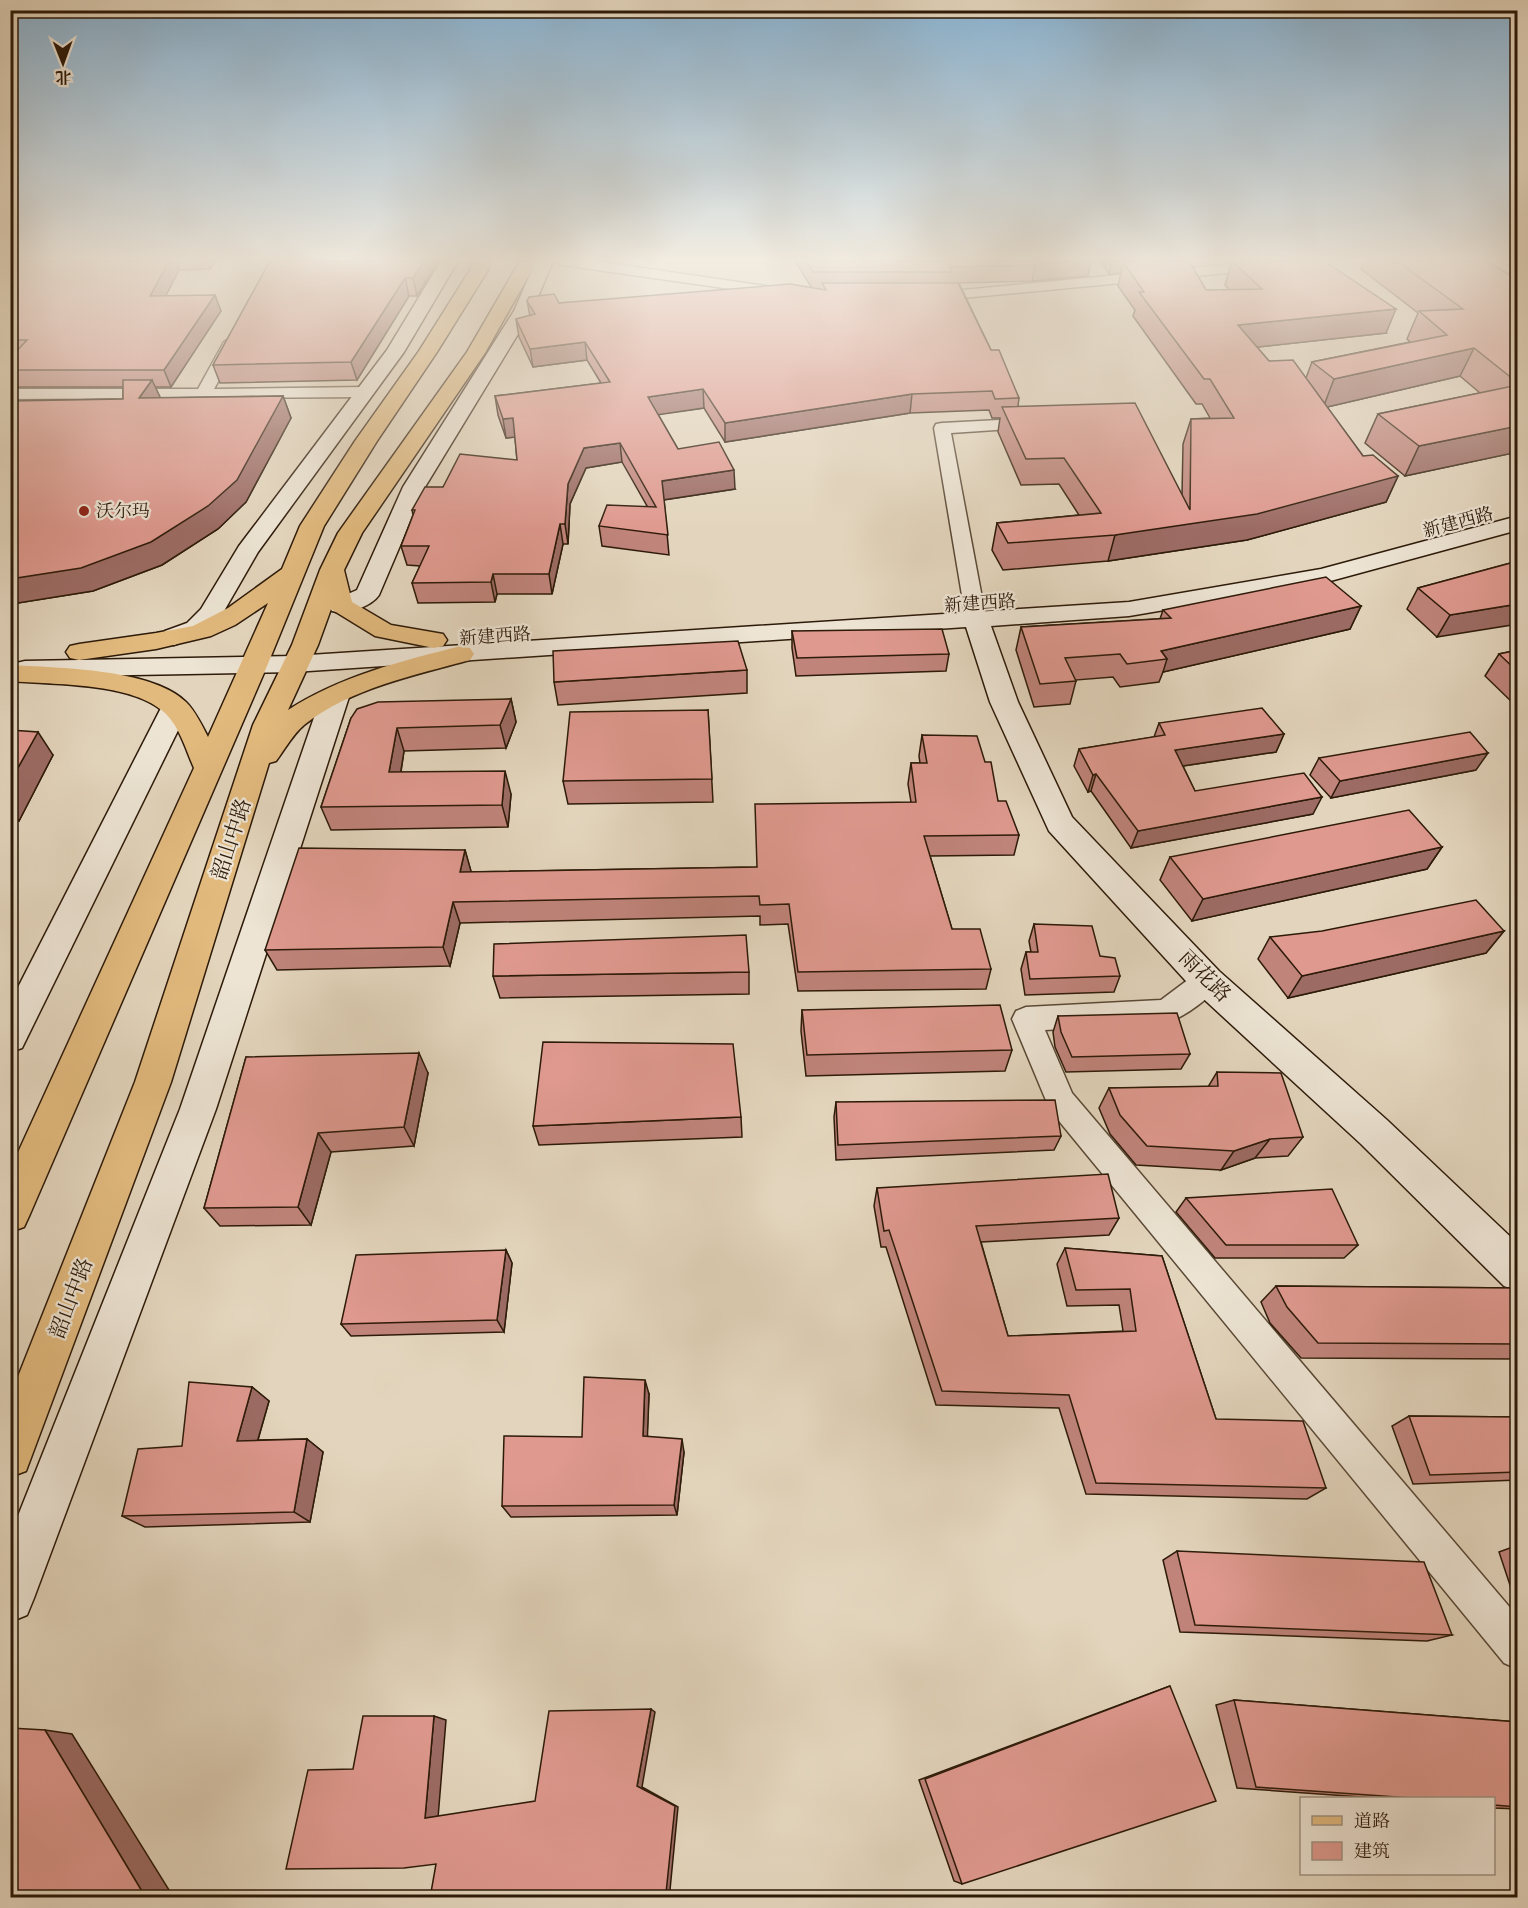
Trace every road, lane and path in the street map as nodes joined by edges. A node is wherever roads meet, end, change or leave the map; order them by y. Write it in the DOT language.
graph roads {
  1 [pos="228,350"];
  2 [pos="396,350"];
  3 [pos="429,350"];
  4 [pos="478,350"];
  5 [pos="499,350"];
  6 [pos="365,392"];
  7 [pos="10,394"];
  8 [pos="203,394"];
  9 [pos="1020,424"];
  10 [pos="1518,507"];
  11 [pos="1518,523"];
  12 [pos="332,570"];
  13 [pos="291,574"];
  14 [pos="341,606"];
  15 [pos="974,611"];
  16 [pos="174,638"];
  17 [pos="434,640"];
  18 [pos="79,652"];
  19 [pos="10,653"];
  20 [pos="299,654"];
  21 [pos="461,654"];
  22 [pos="257,657"];
  23 [pos="10,671"];
  24 [pos="335,697"];
  25 [pos="175,708"];
  26 [pos="208,768"];
  27 [pos="252,772"];
  28 [pos="1207,981"];
  29 [pos="10,1038"];
  30 [pos="10,1214"];
  31 [pos="1518,1272"];
  32 [pos="10,1455"];
  33 [pos="10,1598"];
  34 [pos="1518,1649"];
  1 -- 8 [label="street"];
  2 -- 6 [label="street"];
  3 -- 13 [label="main road"];
  4 -- 12 [label="main road, 韶山中路"];
  5 -- 14 [label="street"];
  6 -- 8 [label="street"];
  6 -- 16 [label="street"];
  7 -- 8 [label="street"];
  9 -- 15 [label="street"];
  10 -- 15 [label="street, 新建西路"];
  11 -- 15 [label="street, 新建西路"];
  12 -- 14 [label="main road"];
  12 -- 20 [label="main road, 韶山中路"];
  13 -- 16 [label="main road"];
  13 -- 22 [label="main road"];
  14 -- 17 [label="main road"];
  15 -- 17 [label="street, 新建西路"];
  15 -- 21 [label="street, 新建西路"];
  15 -- 28 [label="street, 雨花路"];
  16 -- 18 [label="main road"];
  17 -- 20 [label="street, 新建西路"];
  18 -- 19 [label="street"];
  18 -- 22 [label="street"];
  20 -- 21 [label="street, 新建西路"];
  20 -- 22 [label="street"];
  20 -- 27 [label="main road, 韶山中路"];
  21 -- 24 [label="main road"];
  22 -- 23 [label="street"];
  22 -- 26 [label="main road"];
  23 -- 25 [label="main road"];
  24 -- 27 [label="main road"];
  24 -- 33 [label="street"];
  25 -- 26 [label="main road"];
  25 -- 29 [label="street"];
  26 -- 30 [label="main road"];
  27 -- 32 [label="main road, 韶山中路"];
  28 -- 31 [label="street, 雨花路"];
  28 -- 34 [label="street"];
}
